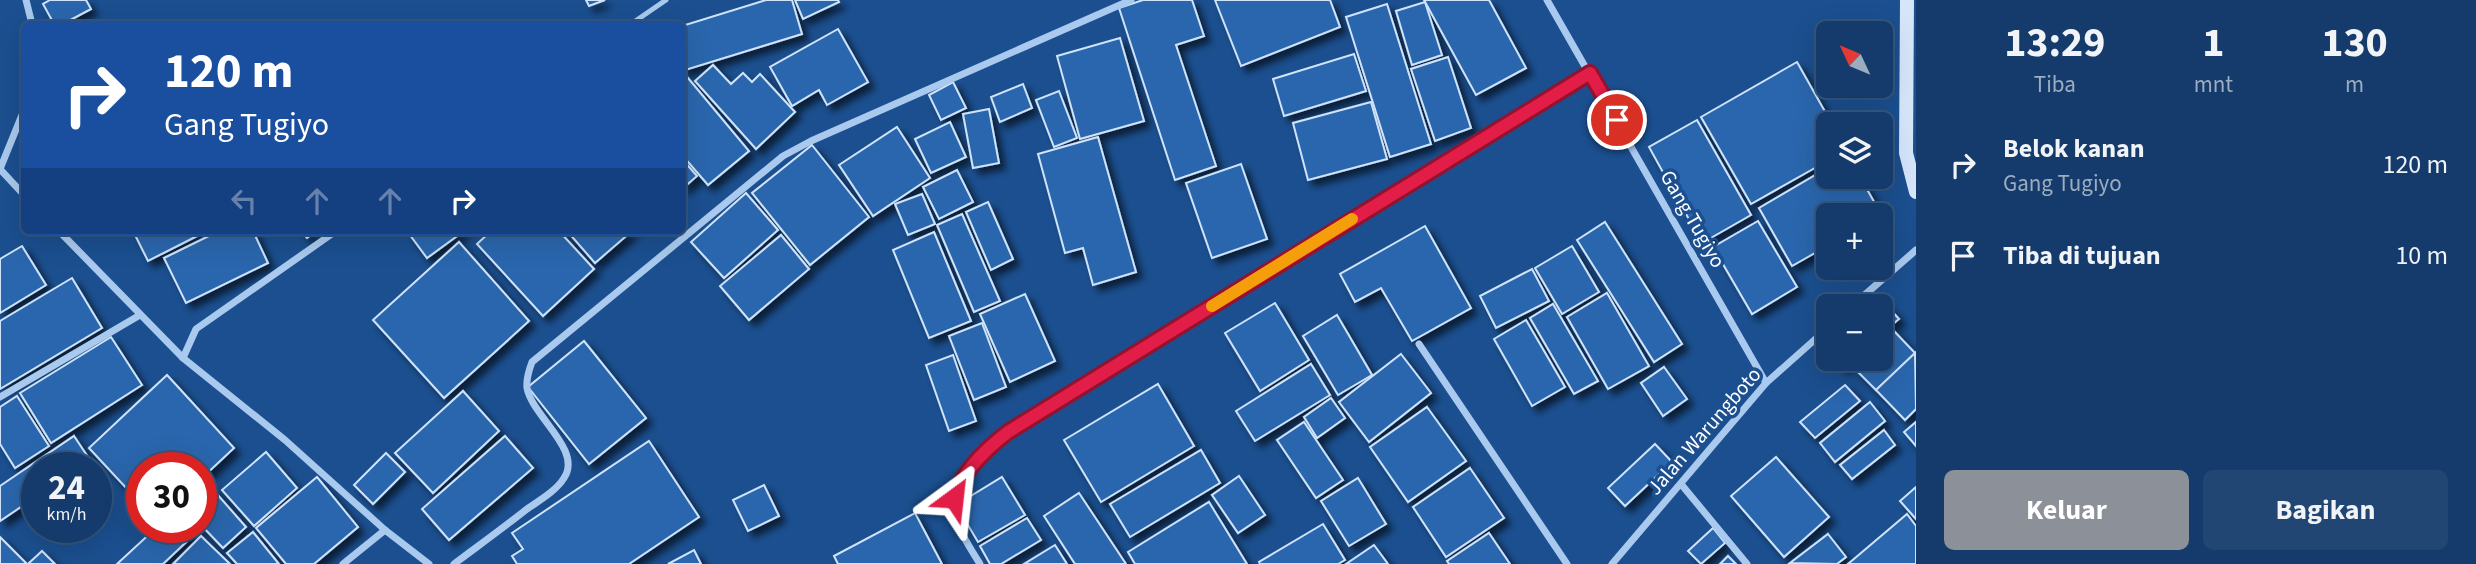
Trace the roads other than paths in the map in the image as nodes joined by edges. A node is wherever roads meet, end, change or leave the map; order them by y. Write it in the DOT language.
graph roads {
  1 [pos="26,0"];
  2 [pos="666,0"];
  3 [pos="1131,0"];
  4 [pos="1547,0"];
  5 [pos="1907,0"];
  6 [pos="31,21"];
  7 [pos="635,21"];
  8 [pos="1590,73"];
  9 [pos="21,117"];
  10 [pos="21,192"];
  11 [pos="1916,192"];
  12 [pos="63,235"];
  13 [pos="330,235"];
  14 [pos="1916,250"];
  15 [pos="1866,294"];
  16 [pos="140,315"];
  17 [pos="1816,339"];
  18 [pos="1419,344"];
  19 [pos="183,358"];
  20 [pos="1766,383"];
  21 [pos="0,397"];
  22 [pos="1681,484"];
  23 [pos="385,530"];
  24 [pos="343,564"];
  25 [pos="429,564"];
  26 [pos="454,564"];
  27 [pos="980,564"];
  28 [pos="1567,564"];
  29 [pos="1612,564"];
  30 [pos="1747,564"];
  1 -- 6 [label="street"];
  2 -- 7 [label="lane"];
  3 -- 26 [label="street"];
  4 -- 8 [label="street, Gang Tugiyo"];
  5 -- 11 [label="main road"];
  8 -- 20 [label="street, Gang Tugiyo"];
  8 -- 27 [label="street"];
  9 -- 10 [label="street"];
  12 -- 16 [label="street"];
  13 -- 19 [label="street"];
  14 -- 15 [label="street"];
  16 -- 19 [label="street"];
  16 -- 21 [label="street"];
  17 -- 20 [label="street, Jalan Warungboto"];
  18 -- 28 [label="street"];
  19 -- 23 [label="street"];
  20 -- 22 [label="street, Jalan Warungboto"];
  22 -- 29 [label="street, Jalan Warungboto"];
  22 -- 30 [label="street"];
  23 -- 24 [label="street"];
  23 -- 25 [label="street"];
}
